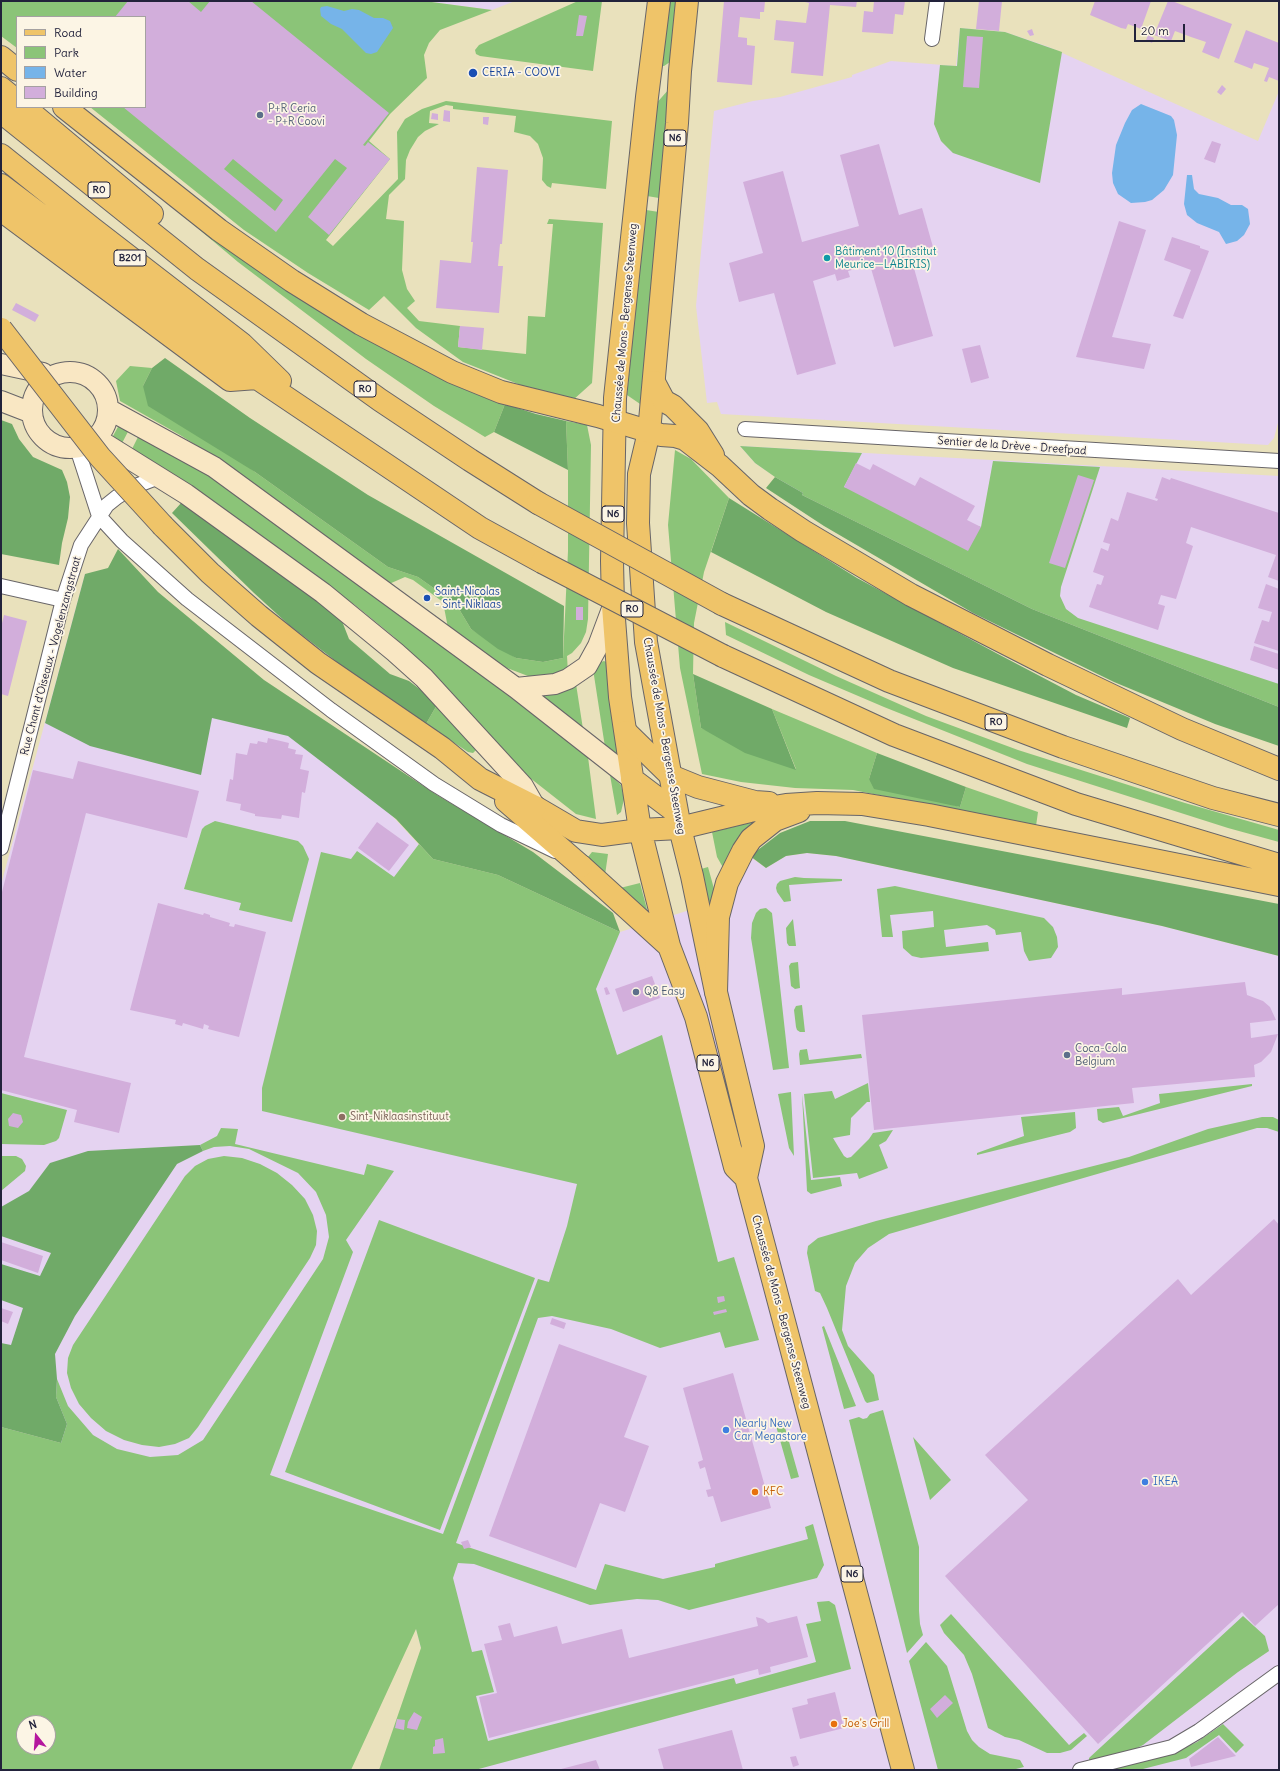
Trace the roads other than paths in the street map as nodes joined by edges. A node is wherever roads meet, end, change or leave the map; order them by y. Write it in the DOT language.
graph roads {
  1 [pos="659,1"];
  2 [pos="687,1"];
  3 [pos="937,1"];
  4 [pos="932,39"];
  5 [pos="1,57"];
  6 [pos="16,69"];
  7 [pos="1,88"];
  8 [pos="16,100"];
  9 [pos="25,108"];
  10 [pos="65,108"];
  11 [pos="1,112"];
  12 [pos="1,156"];
  13 [pos="1,185"];
  14 [pos="1,210"];
  15 [pos="197,269"];
  16 [pos="1,329"];
  17 [pos="1,364"];
  18 [pos="52,376"];
  19 [pos="257,378"];
  20 [pos="654,382"];
  21 [pos="1,401"];
  22 [pos="108,409"];
  23 [pos="32,413"];
  24 [pos="615,422"];
  25 [pos="327,426"];
  26 [pos="745,429"];
  27 [pos="649,432"];
  28 [pos="96,438"];
  29 [pos="77,448"];
  30 [pos="1279,461"];
  31 [pos="720,466"];
  32 [pos="159,477"];
  33 [pos="99,516"];
  34 [pos="1,586"];
  35 [pos="63,600"];
  36 [pos="612,606"];
  37 [pos="516,688"];
  38 [pos="626,732"];
  39 [pos="1279,769"];
  40 [pos="671,776"];
  41 [pos="480,779"];
  42 [pos="632,779"];
  43 [pos="817,804"];
  44 [pos="6,805"];
  45 [pos="786,805"];
  46 [pos="535,807"];
  47 [pos="1279,815"];
  48 [pos="679,821"];
  49 [pos="640,830"];
  50 [pos="1,848"];
  51 [pos="1279,865"];
  52 [pos="581,866"];
  53 [pos="1279,885"];
  54 [pos="669,946"];
  55 [pos="716,992"];
  56 [pos="746,1178"];
  57 [pos="1279,1673"];
  58 [pos="903,1770"];
  59 [pos="1080,1770"];
  1 -- 24 [label="main road, Chaussée de Mons - Bergense Steenweg / N6"];
  2 -- 20 [label="main road, Chaussée de Mons - Bergense Steenweg / N6"];
  3 -- 4 [label="street"];
  5 -- 6 [label="main road"];
  7 -- 8 [label="main road"];
  9 -- 15 [label="main road"];
  10 -- 24 [label="main road"];
  11 -- 15 [label="main road, R0"];
  12 -- 25 [label="main road, B201"];
  13 -- 19 [label="main road, R0"];
  14 -- 19 [label="main road"];
  15 -- 47 [label="main road, R0, bridge"];
  16 -- 41 [label="main road, bridge"];
  17 -- 18 [label="street"];
  18 -- 22 [label="street"];
  18 -- 23 [label="street"];
  19 -- 25 [label="main road, R0"];
  20 -- 27 [label="main road, Chaussée de Mons - Bergense Steenweg / N6"];
  20 -- 31 [label="main road"];
  21 -- 23 [label="street"];
  22 -- 28 [label="street"];
  22 -- 37 [label="street"];
  23 -- 29 [label="street"];
  24 -- 27 [label="main road"];
  24 -- 36 [label="main road, Chaussée de Mons - Bergense Steenweg / N6"];
  25 -- 51 [label="main road, R0, bridge"];
  26 -- 30 [label="street, Sentier de la Drève - Dreefpad"];
  27 -- 31 [label="main road"];
  27 -- 40 [label="main road, Chaussée de Mons - Bergense Steenweg / N6"];
  28 -- 29 [label="street"];
  28 -- 32 [label="street"];
  29 -- 33 [label="street"];
  31 -- 39 [label="main road"];
  32 -- 33 [label="street, Rue Chant d'Oiseaux - Vogelenzangstraat"];
  32 -- 46 [label="street"];
  33 -- 35 [label="street, Rue Chant d'Oiseaux - Vogelenzangstraat"];
  33 -- 52 [label="street"];
  34 -- 35 [label="street"];
  35 -- 44 [label="street, Rue Chant d'Oiseaux - Vogelenzangstraat"];
  36 -- 37 [label="street"];
  36 -- 38 [label="main road, Chaussée de Mons - Bergense Steenweg / N6"];
  37 -- 42 [label="street"];
  38 -- 40 [label="main road"];
  38 -- 42 [label="main road, Chaussée de Mons - Bergense Steenweg / N6"];
  40 -- 45 [label="main road"];
  40 -- 48 [label="main road, Chaussée de Mons - Bergense Steenweg / N6"];
  41 -- 46 [label="main road"];
  41 -- 52 [label="main road"];
  42 -- 48 [label="main road"];
  42 -- 49 [label="main road, Chaussée de Mons - Bergense Steenweg / N6"];
  43 -- 45 [label="main road"];
  43 -- 53 [label="main road"];
  43 -- 55 [label="main road"];
  44 -- 50 [label="street, Rue Chant d'Oiseaux - Vogelenzangstraat"];
  45 -- 48 [label="main road"];
  46 -- 49 [label="main road"];
  48 -- 49 [label="main road"];
  48 -- 55 [label="main road, Chaussée de Mons - Bergense Steenweg / N6"];
  49 -- 54 [label="main road, Chaussée de Mons - Bergense Steenweg / N6"];
  52 -- 54 [label="main road"];
  54 -- 56 [label="main road, Chaussée de Mons - Bergense Steenweg / N6"];
  55 -- 56 [label="main road, Chaussée de Mons - Bergense Steenweg / N6"];
  56 -- 58 [label="main road, Chaussée de Mons - Bergense Steenweg / N6"];
  57 -- 59 [label="street"];
}
